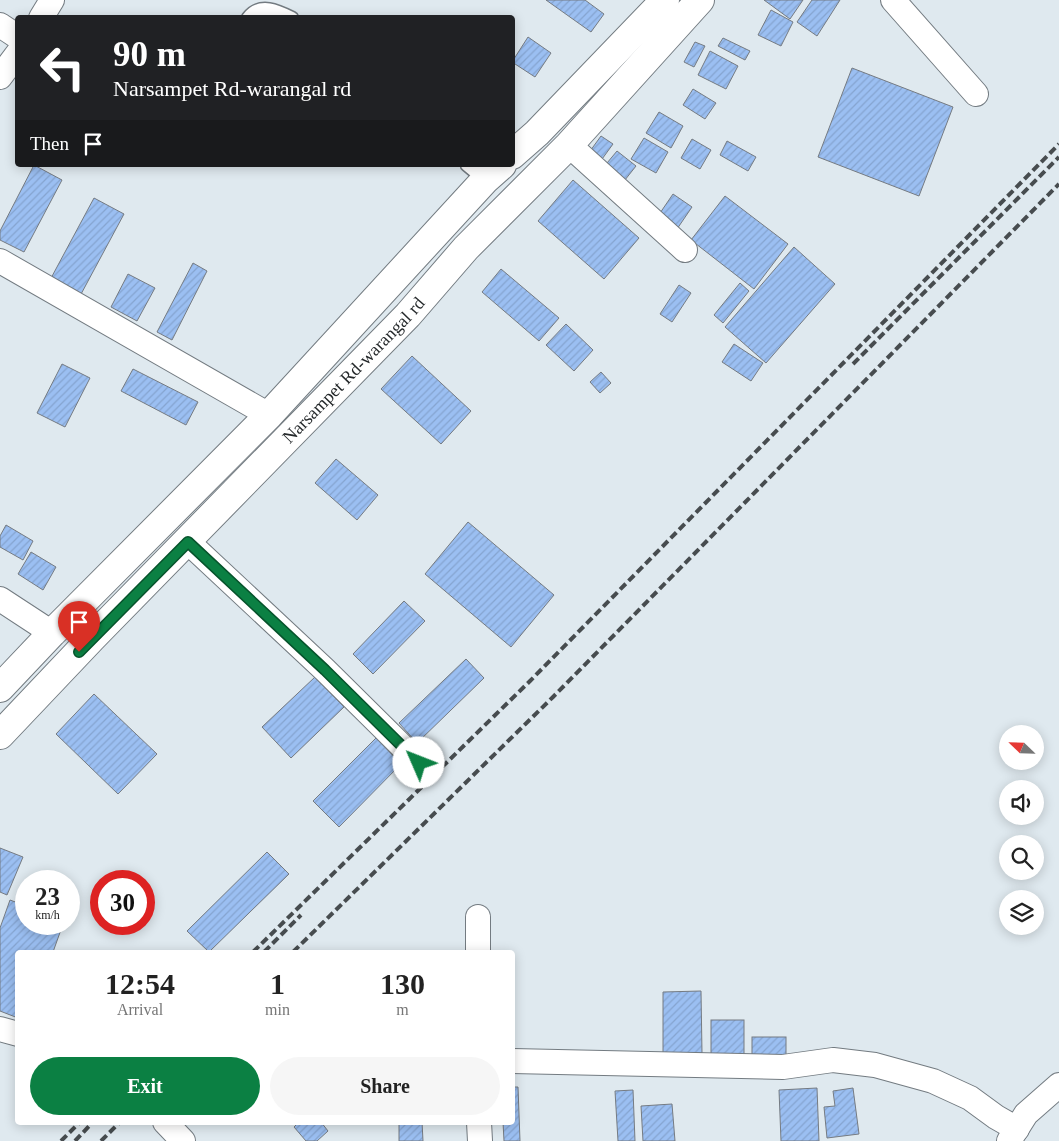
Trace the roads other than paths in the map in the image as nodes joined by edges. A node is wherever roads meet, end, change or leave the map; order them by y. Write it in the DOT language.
graph roads {
  1 [pos="52,0"];
  2 [pos="665,0"];
  3 [pos="700,0"];
  4 [pos="893,0"];
  5 [pos="43,15"];
  6 [pos="250,15"];
  7 [pos="286,15"];
  8 [pos="0,25"];
  9 [pos="15,35"];
  10 [pos="15,57"];
  11 [pos="0,77"];
  12 [pos="976,94"];
  13 [pos="569,145"];
  14 [pos="515,152"];
  15 [pos="485,170"];
  16 [pos="685,250"];
  17 [pos="0,261"];
  18 [pos="269,415"];
  19 [pos="188,542"];
  20 [pos="0,600"];
  21 [pos="52,633"];
  22 [pos="0,688"];
  23 [pos="0,736"];
  24 [pos="419,763"];
  25 [pos="478,917"];
  26 [pos="478,950"];
  27 [pos="0,1029"];
  28 [pos="15,1033"];
  29 [pos="515,1061"];
  30 [pos="1059,1085"];
  31 [pos="168,1125"];
  32 [pos="479,1125"];
  33 [pos="1013,1135"];
  34 [pos="183,1141"];
  35 [pos="480,1141"];
  1 -- 5 [label="street"];
  2 -- 14 [label="main road"];
  3 -- 13 [label="main road, Narsampet Rd-warangal rd"];
  4 -- 12 [label="street"];
  6 -- 7 [label="lane"];
  8 -- 9 [label="street"];
  10 -- 11 [label="street"];
  13 -- 16 [label="street"];
  13 -- 19 [label="main road, Narsampet Rd-warangal rd"];
  15 -- 18 [label="main road, Narsampet Rd-warangal rd"];
  17 -- 18 [label="street"];
  18 -- 21 [label="main road, Narsampet Rd-warangal rd"];
  19 -- 23 [label="main road, Narsampet Rd-warangal rd"];
  19 -- 24 [label="street"];
  20 -- 21 [label="street"];
  21 -- 22 [label="main road, Narsampet Rd-warangal rd"];
  25 -- 26 [label="street"];
  27 -- 28 [label="street"];
  29 -- 33 [label="street"];
  30 -- 33 [label="street"];
  31 -- 34 [label="street"];
  32 -- 35 [label="street"];
}
